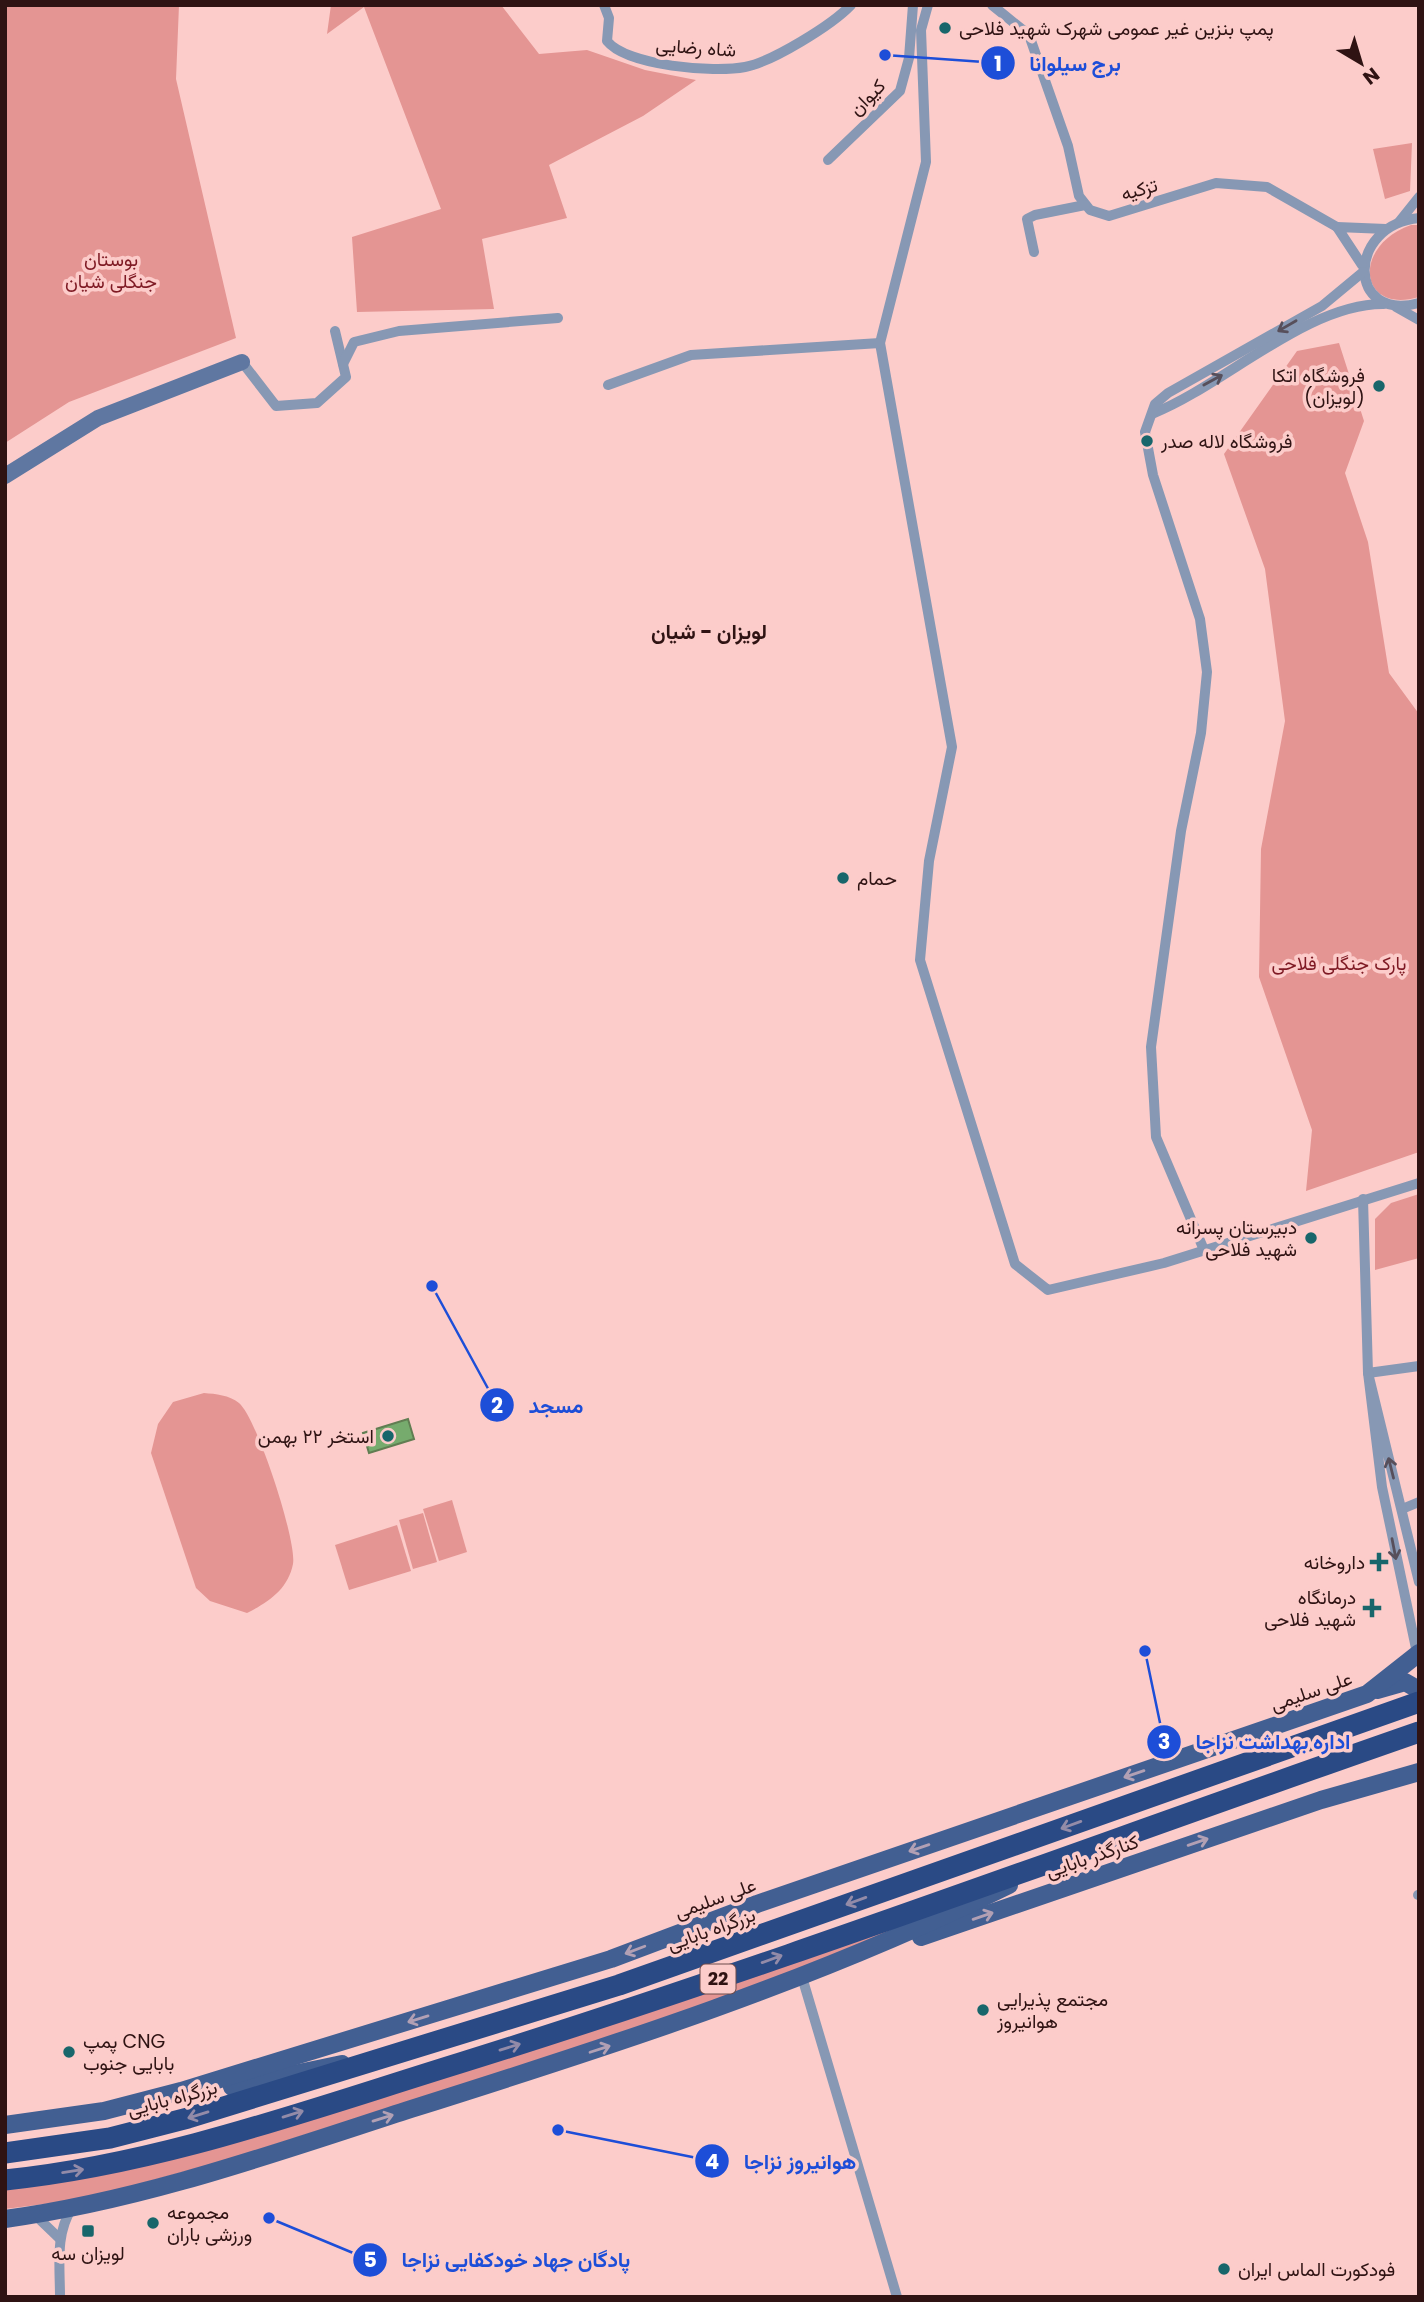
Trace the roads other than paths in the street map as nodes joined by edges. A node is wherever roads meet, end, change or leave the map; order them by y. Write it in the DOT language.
graph roads {
  1 [pos="604,5"];
  2 [pos="851,5"];
  3 [pos="914,5"];
  4 [pos="928,5"];
  5 [pos="992,5"];
  6 [pos="828,160"];
  7 [pos="1419,197"];
  8 [pos="1085,205"];
  9 [pos="1419,219"];
  10 [pos="1398,223"];
  11 [pos="1337,227"];
  12 [pos="1386,229"];
  13 [pos="1034,251"];
  14 [pos="1363,269"];
  15 [pos="1419,303"];
  16 [pos="1384,304"];
  17 [pos="1396,307"];
  18 [pos="1325,310"];
  19 [pos="558,318"];
  20 [pos="1419,320"];
  21 [pos="335,331"];
  22 [pos="880,343"];
  23 [pos="243,362"];
  24 [pos="343,364"];
  25 [pos="608,385"];
  26 [pos="5,476"];
  27 [pos="1419,1183"];
  28 [pos="1363,1199"];
  29 [pos="1204,1250"];
  30 [pos="1419,1366"];
  31 [pos="1368,1373"];
  32 [pos="1419,1502"];
  33 [pos="1402,1509"];
  34 [pos="1419,1582"];
  35 [pos="1418,1655"];
  36 [pos="1367,1694"];
  37 [pos="1417,1698"];
  38 [pos="1419,1732"];
  39 [pos="1419,1772"];
  40 [pos="1396,1779"];
  41 [pos="1419,1781"];
  42 [pos="1081,1849"];
  43 [pos="802,1978"];
  44 [pos="377,2061"];
  45 [pos="104,2111"];
  46 [pos="5,2125"];
  47 [pos="5,2153"];
  48 [pos="5,2180"];
  49 [pos="72,2207"];
  50 [pos="34,2215"];
  51 [pos="5,2219"];
  52 [pos="60,2239"];
  53 [pos="60,2297"];
  54 [pos="897,2297"];
  1 -- 2 [label="street, شاه رضایی"];
  3 -- 6 [label="street, کیوان"];
  4 -- 22 [label="street"];
  5 -- 8 [label="street"];
  7 -- 10 [label="street"];
  8 -- 11 [label="street, تزکیه"];
  8 -- 13 [label="street"];
  9 -- 10 [label="street"];
  10 -- 12 [label="street"];
  11 -- 12 [label="street, تزکیه"];
  11 -- 14 [label="street, تزکیه"];
  12 -- 14 [label="street"];
  14 -- 16 [label="street, تزکیه"];
  14 -- 18 [label="street"];
  15 -- 17 [label="street"];
  16 -- 17 [label="street"];
  16 -- 18 [label="street"];
  17 -- 20 [label="street"];
  18 -- 29 [label="street"];
  19 -- 24 [label="street"];
  21 -- 24 [label="street"];
  22 -- 25 [label="street"];
  22 -- 29 [label="street"];
  23 -- 24 [label="street"];
  23 -- 26 [label="main road"];
  27 -- 28 [label="street"];
  28 -- 29 [label="street"];
  28 -- 31 [label="street"];
  30 -- 31 [label="street"];
  33 -- 31 [label="street, one-way"];
  31 -- 35 [label="street, one-way"];
  32 -- 33 [label="street"];
  33 -- 34 [label="street"];
  35 -- 36 [label="main road, علی سلیمی"];
  36 -- 37 [label="main road"];
  36 -- 45 [label="main road, علی سلیمی, one-way"];
  37 -- 44 [label="highway, بزرگراه بابایی / 22, one-way"];
  38 -- 42 [label="highway, 22"];
  39 -- 40 [label="main road, کنارگذر بابایی"];
  40 -- 41 [label="main road"];
  43 -- 40 [label="main road, کنارگذر بابایی, one-way"];
  42 -- 43 [label="main road"];
  48 -- 42 [label="highway, 22, one-way"];
  49 -- 43 [label="main road, one-way"];
  43 -- 54 [label="street"];
  44 -- 45 [label="main road"];
  44 -- 47 [label="highway, بزرگراه بابایی / 22, one-way"];
  45 -- 46 [label="main road, علی سلیمی"];
  49 -- 50 [label="main road"];
  49 -- 52 [label="street"];
  50 -- 51 [label="main road"];
  50 -- 52 [label="street"];
  52 -- 53 [label="street"];
}
